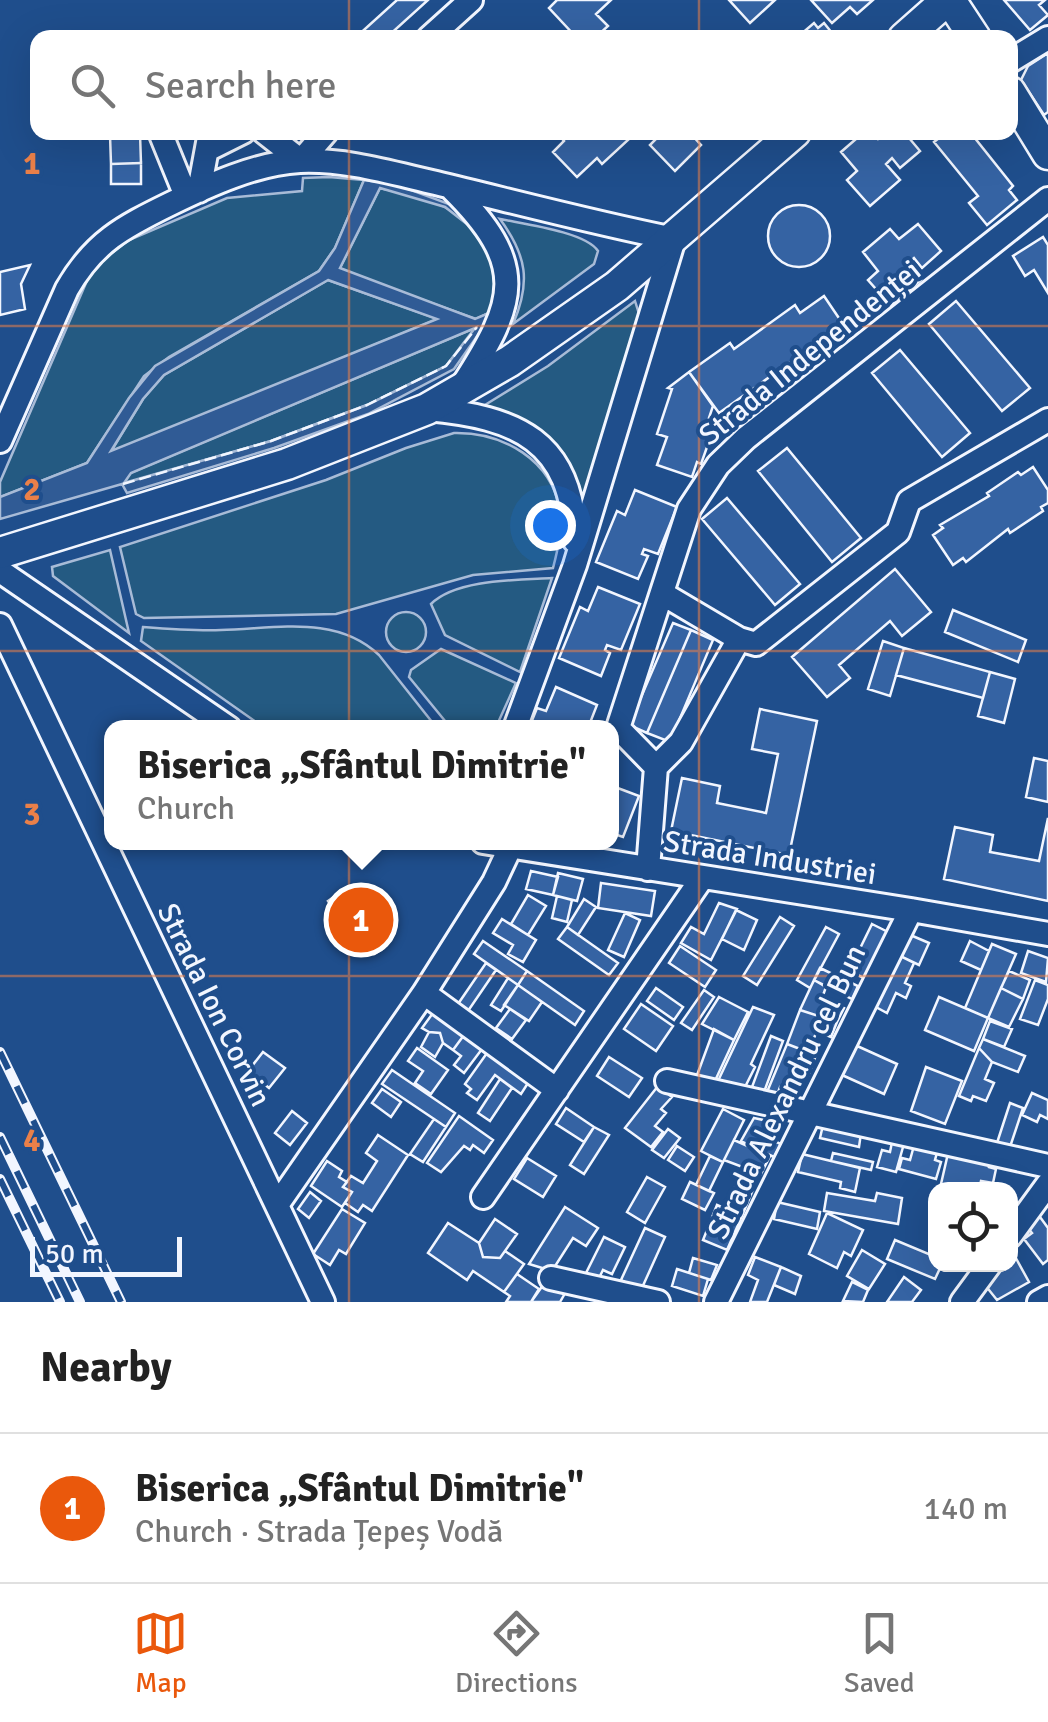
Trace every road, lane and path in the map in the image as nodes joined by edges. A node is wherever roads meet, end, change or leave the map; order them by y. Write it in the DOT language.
graph roads {
  1 [pos="471,0"];
  2 [pos="948,0"];
  3 [pos="438,30"];
  4 [pos="913,30"];
  5 [pos="969,30"];
  6 [pos="1048,38"];
  7 [pos="1018,56"];
  8 [pos="1018,105"];
  9 [pos="164,140"];
  10 [pos="275,140"];
  11 [pos="319,140"];
  12 [pos="786,140"];
  13 [pos="208,141"];
  14 [pos="1048,154"];
  15 [pos="301,160"];
  16 [pos="448,186"];
  17 [pos="192,194"];
  18 [pos="1048,199"];
  19 [pos="674,239"];
  20 [pos="458,392"];
  21 [pos="427,409"];
  22 [pos="1048,420"];
  23 [pos="0,442"];
  24 [pos="0,553"];
  25 [pos="575,565"];
  26 [pos="0,571"];
  27 [pos="663,594"];
  28 [pos="0,625"];
  29 [pos="739,639"];
  30 [pos="217,720"];
  31 [pos="518,720"];
  32 [pos="619,725"];
  33 [pos="619,729"];
  34 [pos="656,767"];
  35 [pos="104,843"];
  36 [pos="107,850"];
  37 [pos="509,850"];
  38 [pos="523,850"];
  39 [pos="648,869"];
  40 [pos="702,878"];
  41 [pos="911,910"];
  42 [pos="1048,934"];
  43 [pos="424,993"];
  44 [pos="666,1081"];
  45 [pos="557,1090"];
  46 [pos="810,1111"];
  47 [pos="1048,1166"];
  48 [pos="1048,1184"];
  49 [pos="484,1196"];
  50 [pos="277,1205"];
  51 [pos="1018,1225"];
  52 [pos="984,1272"];
  53 [pos="551,1278"];
  54 [pos="1048,1297"];
  55 [pos="323,1302"];
  56 [pos="658,1302"];
  57 [pos="716,1302"];
  58 [pos="962,1302"];
  59 [pos="1040,1302"];
  1 -- 3 [label="street"];
  2 -- 4 [label="main road"];
  2 -- 5 [label="main road"];
  6 -- 7 [label="street"];
  8 -- 14 [label="main road"];
  9 -- 17 [label="street"];
  10 -- 15 [label="street"];
  11 -- 15 [label="street"];
  12 -- 19 [label="main road"];
  13 -- 17 [label="street"];
  15 -- 16 [label="street"];
  15 -- 17 [label="street"];
  16 -- 19 [label="street"];
  16 -- 20 [label="street"];
  17 -- 23 [label="street"];
  18 -- 27 [label="street, Strada Independenței"];
  19 -- 20 [label="main road"];
  19 -- 25 [label="street"];
  20 -- 21 [label="main road"];
  21 -- 24 [label="main road"];
  21 -- 25 [label="street"];
  22 -- 29 [label="street"];
  25 -- 31 [label="street"];
  26 -- 30 [label="street"];
  27 -- 29 [label="street"];
  27 -- 32 [label="street, Strada Independenței"];
  28 -- 35 [label="street, Strada Ion Corvin"];
  29 -- 34 [label="street"];
  33 -- 34 [label="street, Strada Independenței"];
  34 -- 39 [label="street"];
  36 -- 50 [label="street, Strada Ion Corvin"];
  37 -- 43 [label="street"];
  38 -- 39 [label="street, Strada Industriei"];
  39 -- 40 [label="street, Strada Industriei"];
  40 -- 41 [label="street, Strada Industriei"];
  40 -- 45 [label="street"];
  41 -- 42 [label="street, Strada Industriei"];
  41 -- 46 [label="street, Strada Alexandru cel Bun"];
  43 -- 45 [label="street"];
  43 -- 50 [label="street"];
  44 -- 46 [label="street"];
  45 -- 49 [label="street"];
  46 -- 47 [label="street"];
  46 -- 57 [label="street, Strada Alexandru cel Bun"];
  48 -- 51 [label="street"];
  50 -- 55 [label="street, Strada Ion Corvin"];
  52 -- 58 [label="street"];
  53 -- 56 [label="street"];
  54 -- 59 [label="street"];
}
